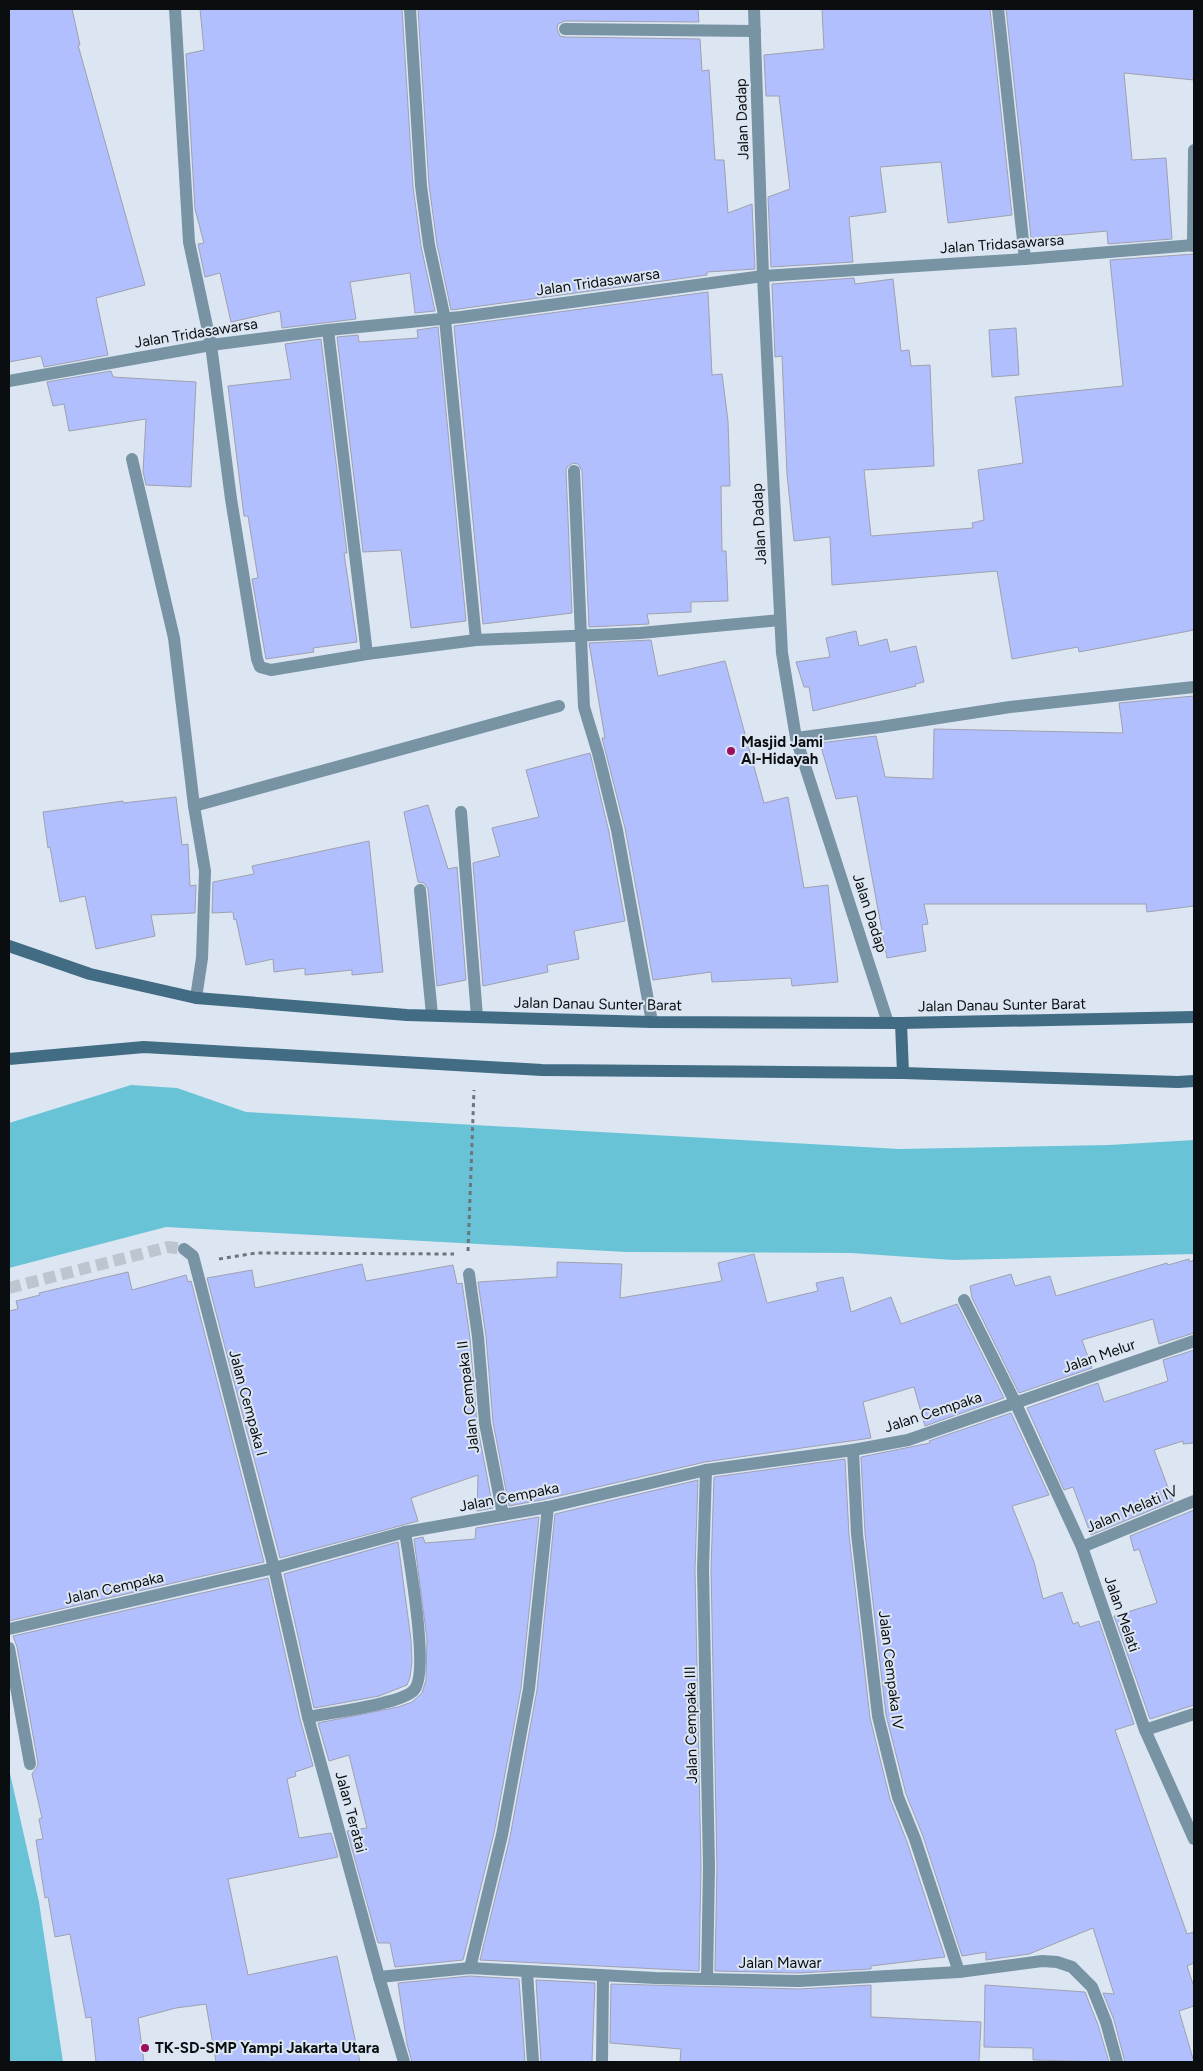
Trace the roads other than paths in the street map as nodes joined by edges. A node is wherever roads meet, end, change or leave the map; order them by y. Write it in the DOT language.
graph roads {
  1 [pos="175,9"];
  2 [pos="410,9"];
  3 [pos="754,9"];
  4 [pos="998,9"];
  5 [pos="565,29"];
  6 [pos="755,31"];
  7 [pos="1194,150"];
  8 [pos="1193,246"];
  9 [pos="1025,259"];
  10 [pos="763,276"];
  11 [pos="445,319"];
  12 [pos="328,330"];
  13 [pos="210,345"];
  14 [pos="9,381"];
  15 [pos="132,459"];
  16 [pos="574,471"];
  17 [pos="780,620"];
  18 [pos="580,636"];
  19 [pos="476,640"];
  20 [pos="367,654"];
  21 [pos="1194,687"];
  22 [pos="559,706"];
  23 [pos="796,738"];
  24 [pos="194,806"];
  25 [pos="461,812"];
  26 [pos="420,890"];
  27 [pos="9,946"];
  28 [pos="196,998"];
  29 [pos="432,1016"];
  30 [pos="1194,1016"];
  31 [pos="477,1017"];
  32 [pos="652,1022"];
  33 [pos="888,1022"];
  34 [pos="901,1023"];
  35 [pos="9,1058"];
  36 [pos="903,1073"];
  37 [pos="1194,1081"];
  38 [pos="184,1249"];
  39 [pos="469,1274"];
  40 [pos="964,1300"];
  41 [pos="1194,1341"];
  42 [pos="1015,1402"];
  43 [pos="853,1450"];
  44 [pos="706,1470"];
  45 [pos="1194,1501"];
  46 [pos="548,1507"];
  47 [pos="503,1515"];
  48 [pos="405,1532"];
  49 [pos="1082,1547"];
  50 [pos="274,1568"];
  51 [pos="9,1629"];
  52 [pos="9,1648"];
  53 [pos="1194,1714"];
  54 [pos="308,1717"];
  55 [pos="1145,1730"];
  56 [pos="30,1764"];
  57 [pos="1194,1839"];
  58 [pos="470,1968"];
  59 [pos="527,1972"];
  60 [pos="959,1972"];
  61 [pos="603,1976"];
  62 [pos="379,1977"];
  63 [pos="708,1979"];
  64 [pos="404,2062"];
  65 [pos="533,2062"];
  66 [pos="602,2062"];
  67 [pos="1117,2062"];
  1 -- 13 [label="street"];
  2 -- 11 [label="street"];
  3 -- 6 [label="street, Jalan Dadap"];
  4 -- 9 [label="street"];
  5 -- 6 [label="street"];
  6 -- 10 [label="street, Jalan Dadap"];
  7 -- 8 [label="street"];
  8 -- 9 [label="street, Jalan Tridasawarsa"];
  9 -- 10 [label="street, Jalan Tridasawarsa"];
  10 -- 11 [label="street, Jalan Tridasawarsa"];
  10 -- 17 [label="street, Jalan Dadap"];
  11 -- 12 [label="street, Jalan Tridasawarsa"];
  11 -- 19 [label="street"];
  12 -- 13 [label="street, Jalan Tridasawarsa"];
  12 -- 20 [label="street"];
  13 -- 14 [label="street, Jalan Tridasawarsa"];
  13 -- 20 [label="street"];
  15 -- 24 [label="street"];
  16 -- 18 [label="street"];
  17 -- 18 [label="street"];
  17 -- 23 [label="street, Jalan Dadap"];
  18 -- 19 [label="street"];
  18 -- 32 [label="street"];
  19 -- 20 [label="street"];
  21 -- 23 [label="street"];
  22 -- 24 [label="street"];
  23 -- 33 [label="street, Jalan Dadap"];
  24 -- 28 [label="street"];
  25 -- 31 [label="street"];
  26 -- 29 [label="street"];
  27 -- 28 [label="main road, Jalan Danau Sunter Barat"];
  28 -- 29 [label="main road, Jalan Danau Sunter Barat"];
  29 -- 31 [label="main road, Jalan Danau Sunter Barat"];
  30 -- 34 [label="main road, Jalan Danau Sunter Barat"];
  31 -- 32 [label="main road, Jalan Danau Sunter Barat"];
  32 -- 33 [label="main road, Jalan Danau Sunter Barat"];
  33 -- 34 [label="main road, Jalan Danau Sunter Barat"];
  34 -- 36 [label="main road"];
  35 -- 36 [label="main road"];
  36 -- 37 [label="main road"];
  38 -- 50 [label="street, Jalan Cempaka I"];
  39 -- 47 [label="street, Jalan Cempaka II"];
  40 -- 42 [label="street, Jalan Melati"];
  41 -- 42 [label="street, Jalan Melur"];
  42 -- 43 [label="street, Jalan Cempaka"];
  42 -- 49 [label="street, Jalan Melati"];
  43 -- 44 [label="street, Jalan Cempaka"];
  43 -- 60 [label="street, Jalan Cempaka IV"];
  44 -- 46 [label="street, Jalan Cempaka"];
  44 -- 63 [label="street, Jalan Cempaka III"];
  45 -- 49 [label="street, Jalan Melati IV"];
  46 -- 47 [label="street, Jalan Cempaka"];
  46 -- 58 [label="street"];
  47 -- 48 [label="street, Jalan Cempaka"];
  48 -- 50 [label="street, Jalan Cempaka"];
  48 -- 54 [label="street"];
  49 -- 55 [label="street, Jalan Melati"];
  50 -- 51 [label="street, Jalan Cempaka"];
  50 -- 54 [label="street, Jalan Teratai"];
  52 -- 56 [label="street"];
  53 -- 55 [label="street"];
  54 -- 62 [label="street, Jalan Teratai"];
  55 -- 57 [label="street, Jalan Melati"];
  58 -- 59 [label="street, Jalan Mawar"];
  58 -- 62 [label="street, Jalan Mawar"];
  59 -- 61 [label="street, Jalan Mawar"];
  59 -- 65 [label="street"];
  60 -- 63 [label="street, Jalan Mawar"];
  60 -- 67 [label="street, Jalan Mawar"];
  61 -- 63 [label="street, Jalan Mawar"];
  61 -- 66 [label="street"];
  62 -- 64 [label="street, Jalan Teratai"];
}
